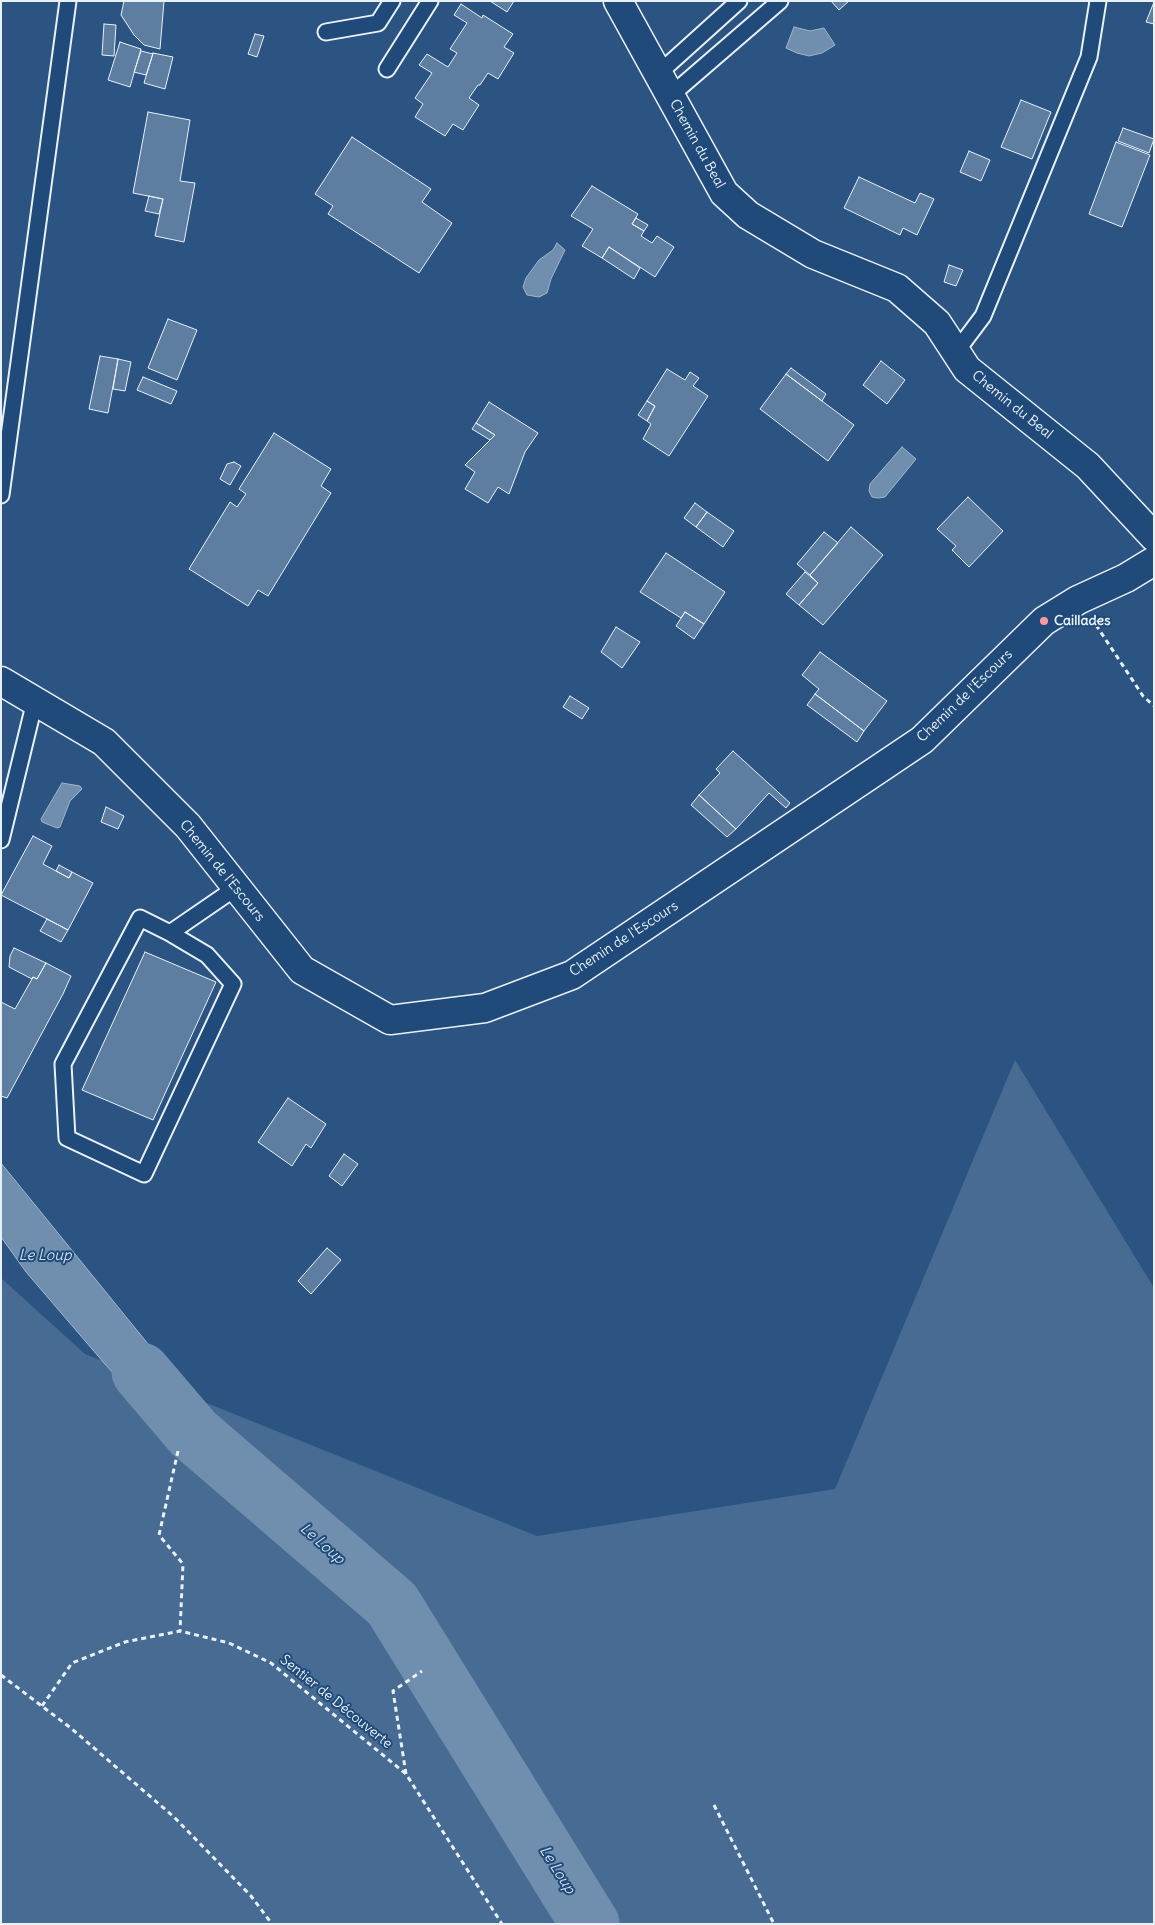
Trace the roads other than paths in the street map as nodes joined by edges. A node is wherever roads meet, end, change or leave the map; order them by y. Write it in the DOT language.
graph roads {
  1 [pos="68,1"];
  2 [pos="392,1"];
  3 [pos="430,1"];
  4 [pos="618,1"];
  5 [pos="739,1"];
  6 [pos="780,1"];
  7 [pos="1098,1"];
  8 [pos="326,32"];
  9 [pos="387,69"];
  10 [pos="664,85"];
  11 [pos="956,352"];
  12 [pos="1,495"];
  13 [pos="1154,537"];
  14 [pos="1138,570"];
  15 [pos="1,681"];
  16 [pos="35,701"];
  17 [pos="1,840"];
  18 [pos="237,888"];
  19 [pos="170,932"];
  1 -- 12 [label="lane"];
  2 -- 8 [label="lane"];
  3 -- 9 [label="lane"];
  4 -- 10 [label="street, Chemin du Beal"];
  5 -- 10 [label="lane"];
  6 -- 10 [label="lane"];
  7 -- 11 [label="lane"];
  10 -- 11 [label="street, Chemin du Beal"];
  11 -- 13 [label="street, Chemin du Beal"];
  14 -- 18 [label="street, Chemin de l'Escours"];
  15 -- 16 [label="street, Chemin de l'Escours"];
  16 -- 17 [label="lane"];
  16 -- 18 [label="street, Chemin de l'Escours"];
  18 -- 19 [label="lane"];
  19 -- 19 [label="lane"];
}
